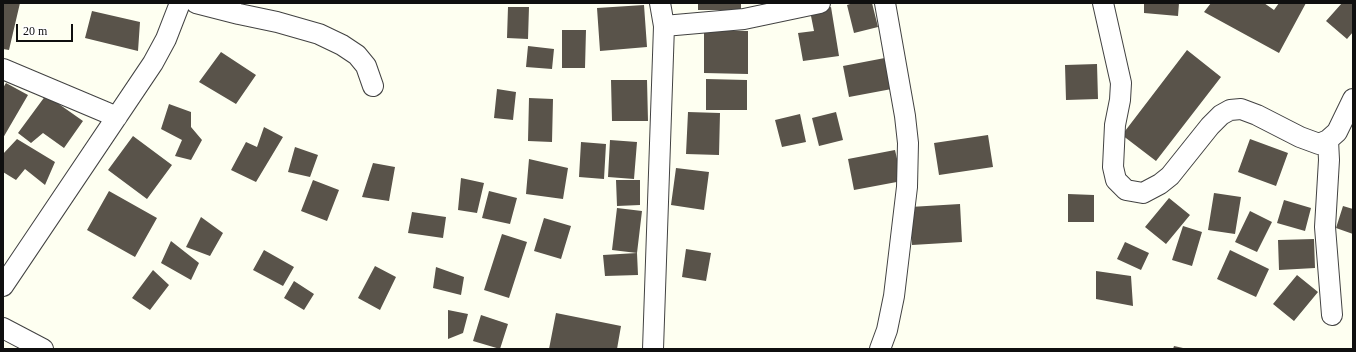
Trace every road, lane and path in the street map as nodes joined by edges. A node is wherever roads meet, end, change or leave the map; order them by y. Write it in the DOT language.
graph roads {
  1 [pos="180,3"];
  2 [pos="196,3"];
  3 [pos="660,3"];
  4 [pos="820,3"];
  5 [pos="885,3"];
  6 [pos="1103,3"];
  7 [pos="664,26"];
  8 [pos="3,69"];
  9 [pos="373,86"];
  10 [pos="1353,99"];
  11 [pos="117,117"];
  12 [pos="1328,140"];
  13 [pos="3,286"];
  14 [pos="1332,315"];
  15 [pos="3,328"];
  16 [pos="43,349"];
  17 [pos="653,349"];
  18 [pos="880,349"];
  1 -- 11 [label="street"];
  2 -- 9 [label="street"];
  3 -- 7 [label="street"];
  4 -- 7 [label="street"];
  5 -- 18 [label="street"];
  6 -- 12 [label="street"];
  7 -- 17 [label="street"];
  8 -- 11 [label="street"];
  10 -- 12 [label="street"];
  11 -- 13 [label="street"];
  12 -- 14 [label="street"];
  15 -- 16 [label="street"];
}
